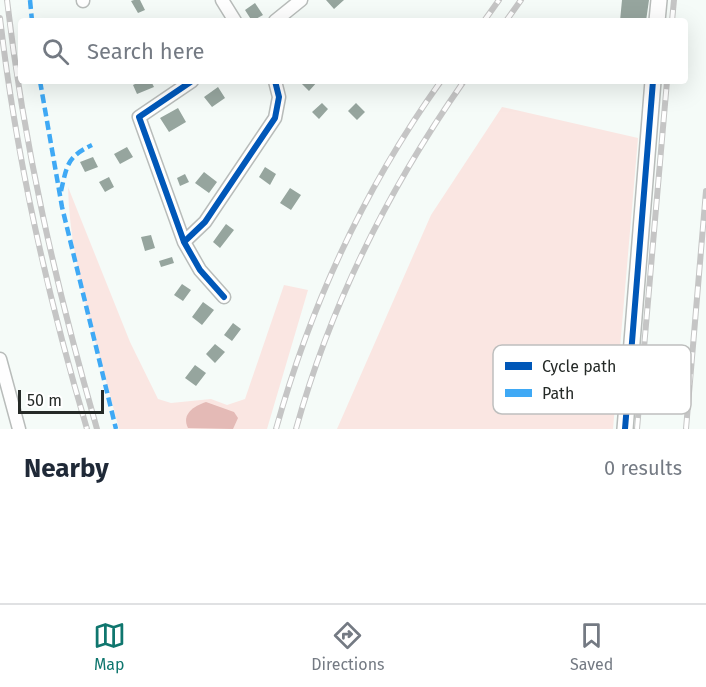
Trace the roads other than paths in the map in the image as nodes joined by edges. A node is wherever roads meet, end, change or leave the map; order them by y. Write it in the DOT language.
graph roads {
  1 [pos="222,0"];
  2 [pos="301,0"];
  3 [pos="659,0"];
  4 [pos="233,18"];
  5 [pos="279,18"];
  6 [pos="657,18"];
  7 [pos="188,84"];
  8 [pos="276,84"];
  9 [pos="653,84"];
  10 [pos="184,242"];
  11 [pos="224,297"];
  12 [pos="632,345"];
  13 [pos="0,359"];
  14 [pos="626,414"];
  15 [pos="19,429"];
  16 [pos="625,429"];
  1 -- 4 [label="street"];
  2 -- 5 [label="street"];
  3 -- 6 [label="street"];
  7 -- 10 [label="street"];
  8 -- 10 [label="street"];
  9 -- 12 [label="street"];
  10 -- 11 [label="street"];
  13 -- 15 [label="street"];
  14 -- 16 [label="street"];
}
